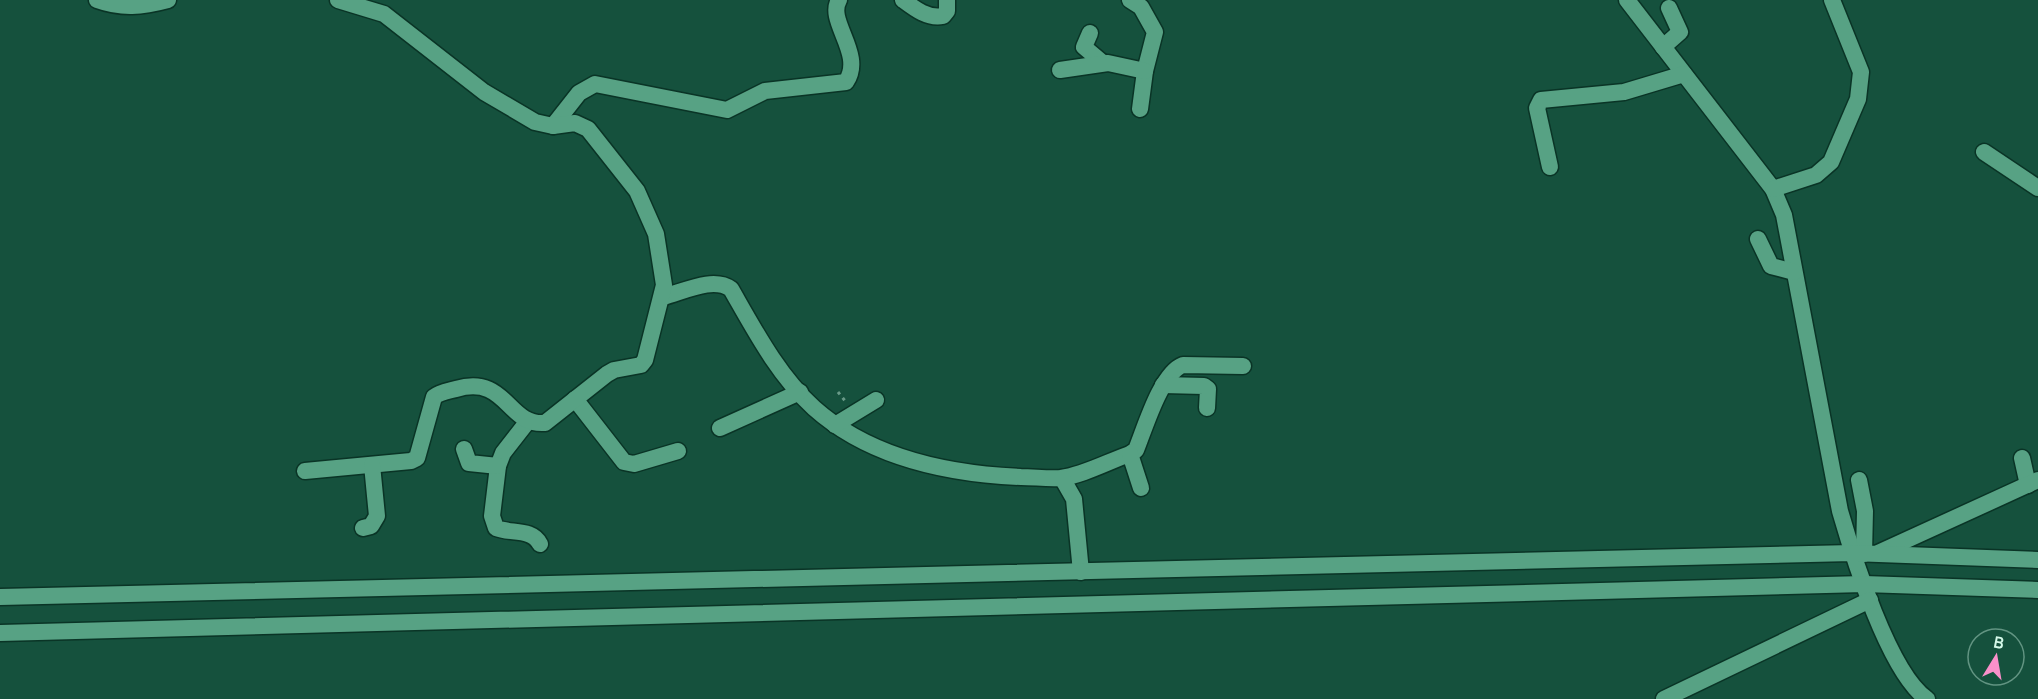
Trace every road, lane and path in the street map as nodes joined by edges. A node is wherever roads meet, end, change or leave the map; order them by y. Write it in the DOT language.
graph roads {
  1 [pos="97,0"];
  2 [pos="168,0"];
  3 [pos="338,0"];
  4 [pos="839,0"];
  5 [pos="903,0"];
  6 [pos="946,0"];
  7 [pos="1130,0"];
  8 [pos="1627,0"];
  9 [pos="1832,0"];
  10 [pos="145,3"];
  11 [pos="1669,8"];
  12 [pos="1090,33"];
  13 [pos="1663,47"];
  14 [pos="1102,63"];
  15 [pos="1060,69"];
  16 [pos="1145,71"];
  17 [pos="1684,74"];
  18 [pos="1140,109"];
  19 [pos="553,126"];
  20 [pos="1984,152"];
  21 [pos="1551,167"];
  22 [pos="2038,188"];
  23 [pos="1773,189"];
  24 [pos="1758,239"];
  25 [pos="1794,272"];
  26 [pos="663,297"];
  27 [pos="1243,366"];
  28 [pos="1163,385"];
  29 [pos="800,392"];
  30 [pos="575,399"];
  31 [pos="876,400"];
  32 [pos="1207,408"];
  33 [pos="528,421"];
  34 [pos="835,425"];
  35 [pos="720,428"];
  36 [pos="464,449"];
  37 [pos="678,451"];
  38 [pos="1130,454"];
  39 [pos="2022,458"];
  40 [pos="372,465"];
  41 [pos="498,466"];
  42 [pos="305,471"];
  43 [pos="1062,478"];
  44 [pos="1859,480"];
  45 [pos="2033,483"];
  46 [pos="1141,488"];
  47 [pos="363,528"];
  48 [pos="540,544"];
  49 [pos="1864,554"];
  50 [pos="2038,560"];
  51 [pos="1080,572"];
  52 [pos="1864,584"];
  53 [pos="2038,590"];
  54 [pos="0,597"];
  55 [pos="1870,600"];
  56 [pos="0,633"];
  57 [pos="1664,699"];
  58 [pos="1927,699"];
  1 -- 10 [label="street"];
  2 -- 10 [label="street"];
  3 -- 19 [label="street"];
  4 -- 19 [label="street"];
  5 -- 6 [label="street"];
  7 -- 16 [label="street"];
  8 -- 13 [label="street"];
  9 -- 23 [label="street"];
  11 -- 13 [label="street"];
  12 -- 14 [label="street"];
  13 -- 17 [label="street"];
  14 -- 15 [label="street"];
  14 -- 16 [label="street"];
  16 -- 18 [label="street"];
  17 -- 21 [label="street"];
  17 -- 23 [label="street"];
  19 -- 26 [label="street"];
  20 -- 22 [label="street"];
  23 -- 25 [label="street"];
  24 -- 25 [label="street"];
  25 -- 49 [label="street"];
  26 -- 29 [label="street"];
  26 -- 30 [label="street"];
  27 -- 28 [label="street"];
  28 -- 32 [label="street"];
  28 -- 38 [label="street"];
  29 -- 34 [label="street"];
  29 -- 35 [label="street"];
  30 -- 33 [label="street"];
  30 -- 37 [label="street"];
  31 -- 34 [label="street"];
  33 -- 40 [label="street"];
  33 -- 41 [label="street"];
  34 -- 43 [label="street"];
  36 -- 41 [label="street"];
  38 -- 43 [label="street"];
  38 -- 46 [label="street"];
  39 -- 45 [label="street"];
  40 -- 42 [label="street"];
  40 -- 47 [label="street"];
  41 -- 48 [label="street"];
  43 -- 51 [label="street"];
  44 -- 49 [label="street"];
  45 -- 49 [label="street"];
  49 -- 50 [label="street"];
  49 -- 51 [label="street"];
  49 -- 52 [label="street"];
  51 -- 54 [label="street"];
  52 -- 53 [label="street"];
  52 -- 55 [label="street"];
  52 -- 56 [label="street"];
  55 -- 57 [label="street"];
  55 -- 58 [label="street"];
}
